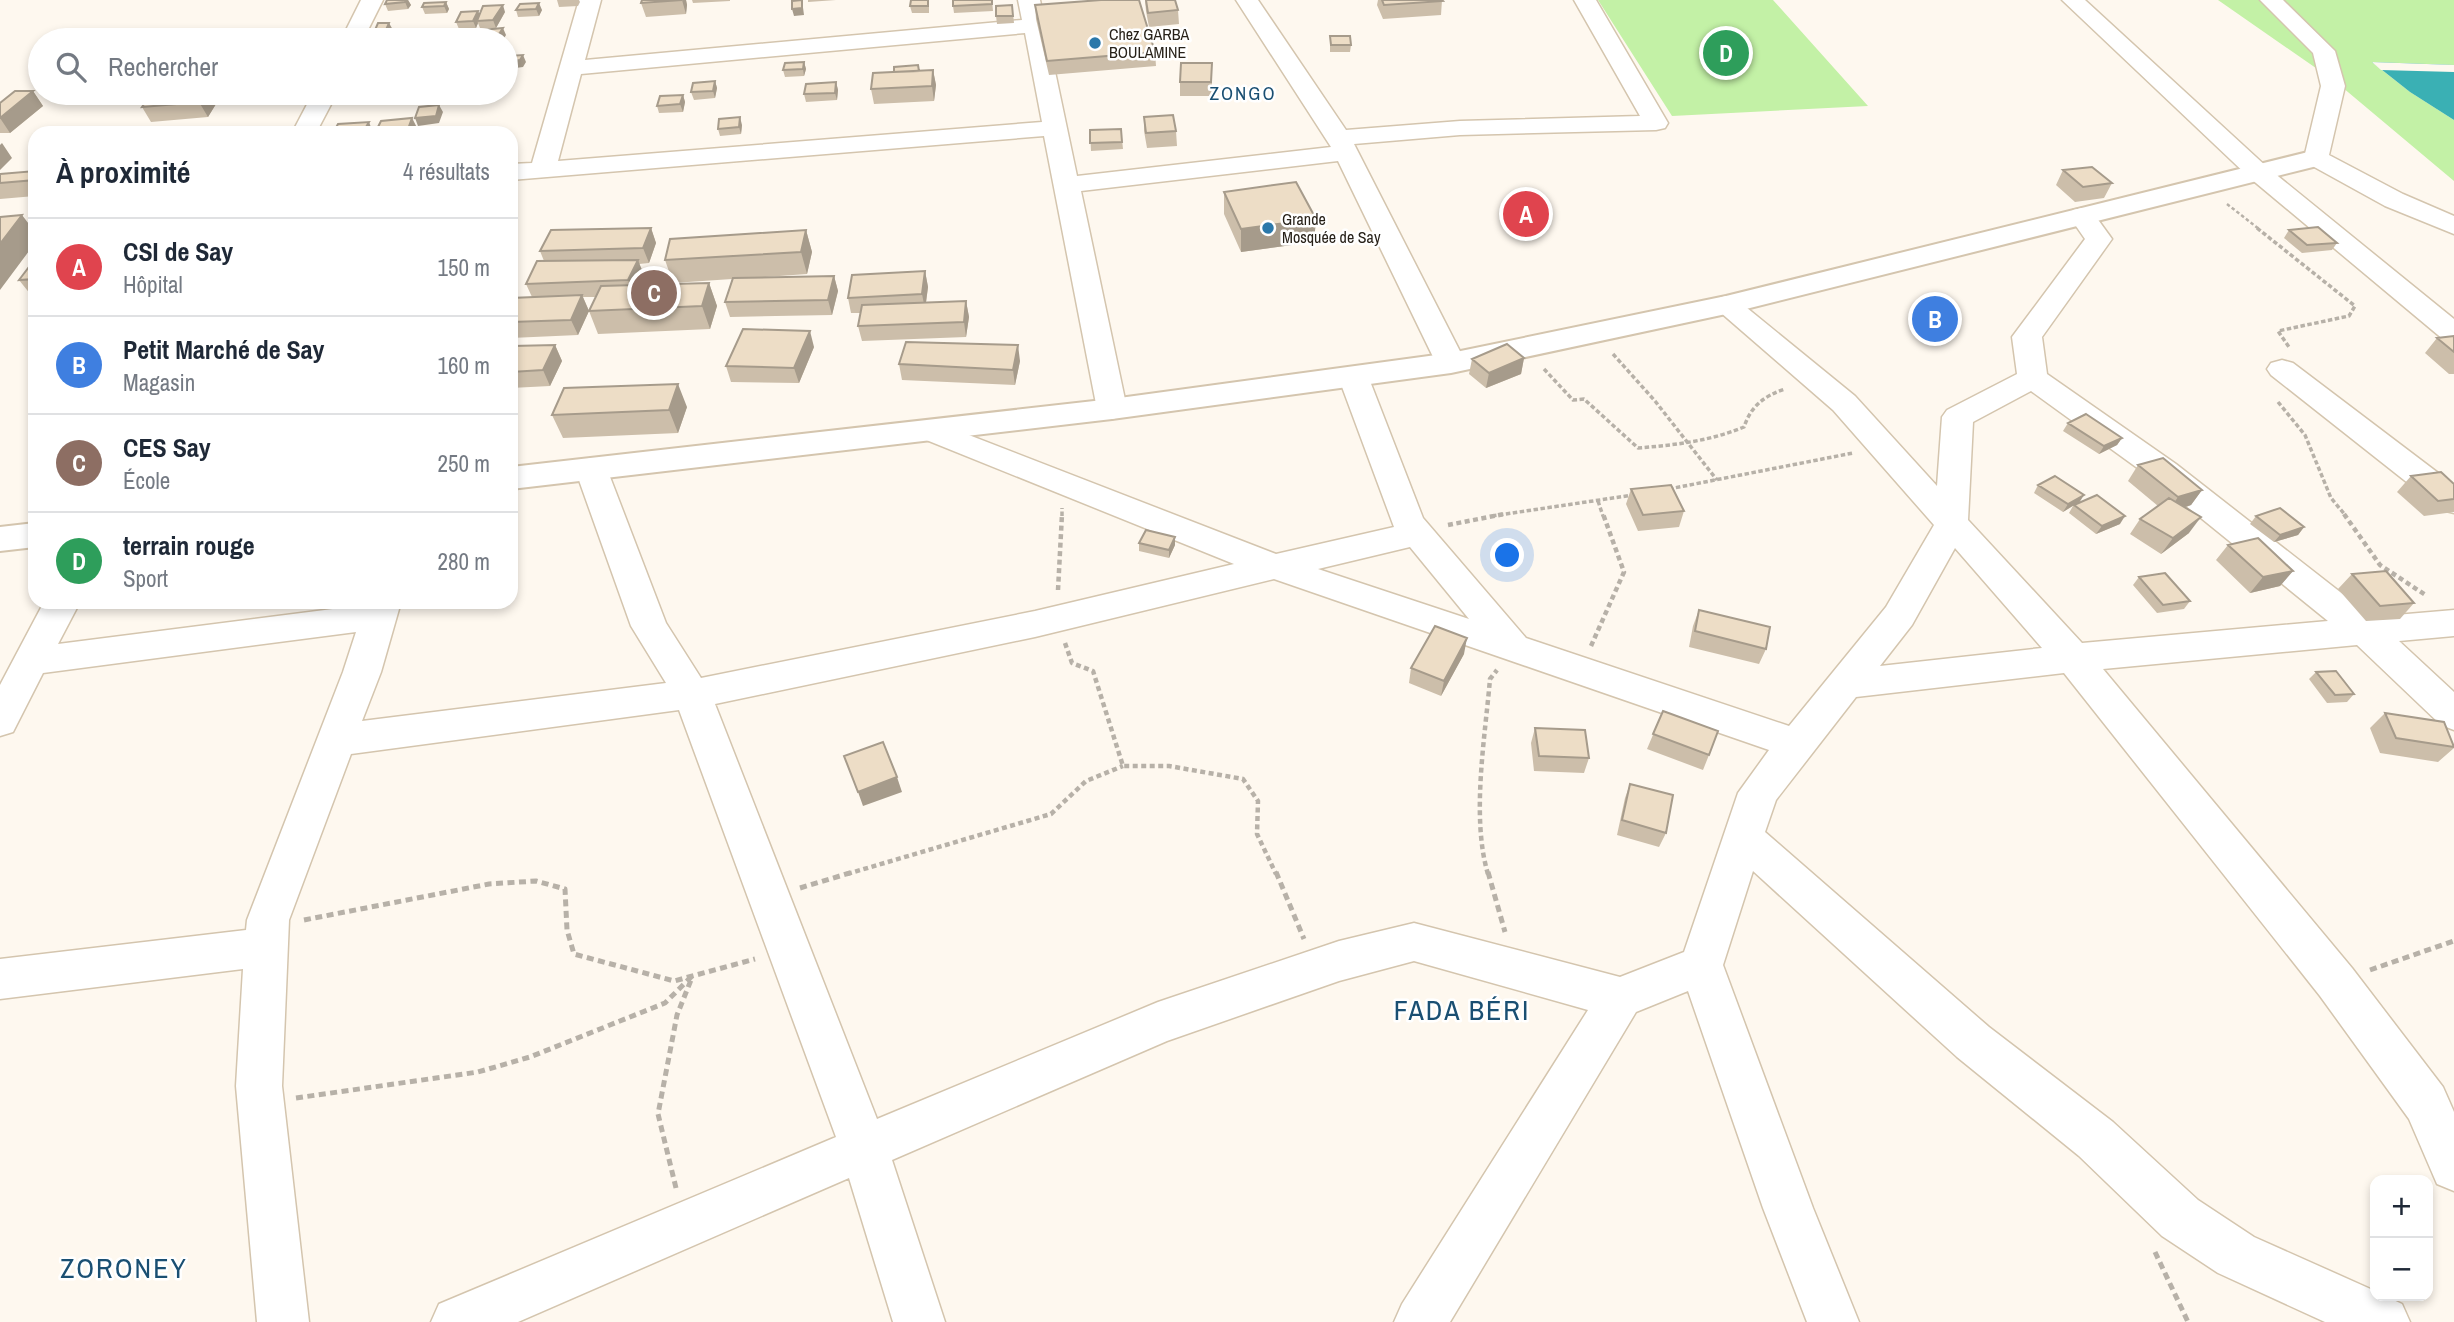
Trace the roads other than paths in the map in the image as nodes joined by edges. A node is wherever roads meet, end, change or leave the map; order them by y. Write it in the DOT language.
graph roads {
  1 [pos="372,0"];
  2 [pos="590,0"];
  3 [pos="1029,0"];
  4 [pos="1247,0"];
  5 [pos="1585,0"];
  6 [pos="2073,0"];
  7 [pos="2271,0"];
  8 [pos="1034,26"];
  9 [pos="358,28"];
  10 [pos="571,68"];
  11 [pos="319,105"];
  12 [pos="308,126"];
  13 [pos="1055,128"];
  14 [pos="1342,145"];
  15 [pos="2316,158"];
  16 [pos="543,170"];
  17 [pos="518,172"];
  18 [pos="2259,173"];
  19 [pos="1066,185"];
  20 [pos="2082,216"];
  21 [pos="2454,226"];
  22 [pos="1726,305"];
  23 [pos="2454,334"];
  24 [pos="1451,363"];
  25 [pos="2282,369"];
  26 [pos="1353,376"];
  27 [pos="2033,378"];
  28 [pos="1112,409"];
  29 [pos="930,430"];
  30 [pos="590,469"];
  31 [pos="518,477"];
  32 [pos="2454,502"];
  33 [pos="1951,525"];
  34 [pos="1417,533"];
  35 [pos="28,536"];
  36 [pos="0,539"];
  37 [pos="1272,566"];
  38 [pos="58,609"];
  39 [pos="381,609"];
  40 [pos="2454,623"];
  41 [pos="2365,631"];
  42 [pos="1513,648"];
  43 [pos="2073,658"];
  44 [pos="31,661"];
  45 [pos="1845,684"];
  46 [pos="692,694"];
  47 [pos="2454,715"];
  48 [pos="0,721"];
  49 [pos="337,740"];
  50 [pos="1796,744"];
  51 [pos="1743,837"];
  52 [pos="268,937"];
  53 [pos="1701,965"];
  54 [pos="0,979"];
  55 [pos="1620,998"];
  56 [pos="2440,1098"];
  57 [pos="865,1150"];
  58 [pos="2454,1167"];
  59 [pos="282,1322"];
  60 [pos="457,1322"];
  61 [pos="919,1322"];
  62 [pos="1420,1322"];
  63 [pos="1833,1322"];
  64 [pos="2384,1322"];
  1 -- 9 [label="street"];
  2 -- 10 [label="street"];
  3 -- 8 [label="street"];
  4 -- 14 [label="street"];
  5 -- 14 [label="street"];
  6 -- 18 [label="street"];
  7 -- 15 [label="street"];
  8 -- 10 [label="street"];
  8 -- 13 [label="street"];
  10 -- 16 [label="street"];
  11 -- 12 [label="street"];
  13 -- 16 [label="street"];
  13 -- 19 [label="street"];
  14 -- 19 [label="street"];
  14 -- 24 [label="street"];
  15 -- 18 [label="street"];
  15 -- 21 [label="street"];
  16 -- 17 [label="street"];
  18 -- 20 [label="street"];
  18 -- 23 [label="street"];
  19 -- 28 [label="street"];
  20 -- 22 [label="street"];
  20 -- 27 [label="street"];
  22 -- 24 [label="street"];
  22 -- 33 [label="street"];
  24 -- 26 [label="street"];
  25 -- 32 [label="street"];
  26 -- 28 [label="street"];
  26 -- 34 [label="street"];
  27 -- 33 [label="street"];
  27 -- 41 [label="street"];
  28 -- 29 [label="street"];
  29 -- 30 [label="street"];
  29 -- 37 [label="street"];
  30 -- 31 [label="street"];
  30 -- 46 [label="street"];
  33 -- 43 [label="street"];
  33 -- 45 [label="street"];
  34 -- 37 [label="street"];
  34 -- 42 [label="street"];
  35 -- 36 [label="street"];
  37 -- 42 [label="street"];
  37 -- 46 [label="street"];
  38 -- 44 [label="street"];
  39 -- 44 [label="street"];
  39 -- 49 [label="street"];
  40 -- 41 [label="street"];
  41 -- 43 [label="street"];
  41 -- 47 [label="street"];
  42 -- 50 [label="street"];
  43 -- 45 [label="street"];
  43 -- 56 [label="street"];
  44 -- 48 [label="street"];
  45 -- 50 [label="street"];
  46 -- 49 [label="street"];
  46 -- 57 [label="street"];
  49 -- 52 [label="street"];
  50 -- 51 [label="street"];
  51 -- 53 [label="street"];
  51 -- 64 [label="street"];
  52 -- 54 [label="street"];
  52 -- 59 [label="street"];
  53 -- 55 [label="street"];
  53 -- 63 [label="street"];
  55 -- 57 [label="street"];
  55 -- 62 [label="street"];
  56 -- 58 [label="street"];
  57 -- 60 [label="street"];
  57 -- 61 [label="street"];
}
